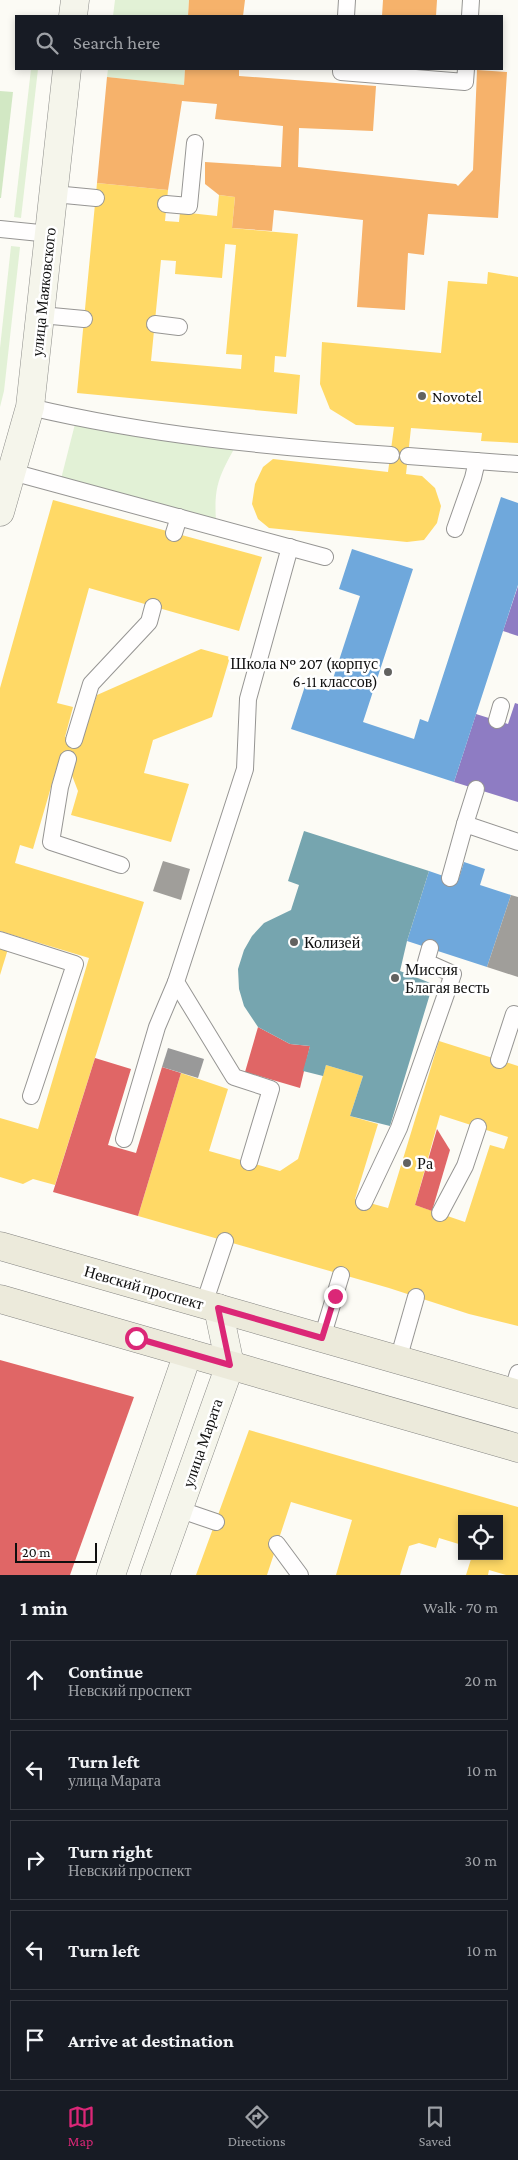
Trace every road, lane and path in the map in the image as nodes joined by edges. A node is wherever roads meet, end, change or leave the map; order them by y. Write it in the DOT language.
graph roads {
  1 [pos="75,0"];
  2 [pos="347,0"];
  3 [pos="472,0"];
  4 [pos="73,15"];
  5 [pos="346,15"];
  6 [pos="470,15"];
  7 [pos="67,70"];
  8 [pos="342,70"];
  9 [pos="466,70"];
  10 [pos="195,143"];
  11 [pos="54,194"];
  12 [pos="96,198"];
  13 [pos="166,204"];
  14 [pos="0,229"];
  15 [pos="50,234"];
  16 [pos="41,315"];
  17 [pos="84,319"];
  18 [pos="155,324"];
  19 [pos="179,327"];
  20 [pos="30,407"];
  21 [pos="391,455"];
  22 [pos="408,456"];
  23 [pos="477,461"];
  24 [pos="518,464"];
  25 [pos="8,467"];
  26 [pos="0,512"];
  27 [pos="178,517"];
  28 [pos="455,529"];
  29 [pos="174,533"];
  30 [pos="290,547"];
  31 [pos="325,558"];
  32 [pos="153,606"];
  33 [pos="72,734"];
  34 [pos="68,759"];
  35 [pos="476,789"];
  36 [pos="465,824"];
  37 [pos="518,842"];
  38 [pos="121,865"];
  39 [pos="450,878"];
  40 [pos="0,940"];
  41 [pos="430,948"];
  42 [pos="176,982"];
  43 [pos="514,1014"];
  44 [pos="499,1060"];
  45 [pos="32,1096"];
  46 [pos="478,1127"];
  47 [pos="124,1139"];
  48 [pos="249,1162"];
  49 [pos="364,1202"];
  50 [pos="440,1214"];
  51 [pos="225,1241"];
  52 [pos="0,1246"];
  53 [pos="341,1275"];
  54 [pos="416,1297"];
  55 [pos="0,1299"];
  56 [pos="211,1306"];
  57 [pos="322,1338"];
  58 [pos="188,1353"];
  59 [pos="398,1360"];
  60 [pos="230,1365"];
  61 [pos="516,1387"];
  62 [pos="518,1448"];
  63 [pos="178,1509"];
  64 [pos="216,1522"];
  65 [pos="277,1544"];
  66 [pos="111,1575"];
  67 [pos="156,1575"];
  68 [pos="300,1575"];
  1 -- 4 [label="street"];
  2 -- 5 [label="lane"];
  3 -- 6 [label="lane"];
  7 -- 11 [label="street, улица Маяковского"];
  8 -- 9 [label="lane"];
  10 -- 13 [label="lane"];
  11 -- 12 [label="lane"];
  11 -- 15 [label="street, улица Маяковского"];
  14 -- 15 [label="lane"];
  15 -- 16 [label="street, улица Маяковского"];
  16 -- 17 [label="lane"];
  16 -- 20 [label="street, улица Маяковского"];
  18 -- 19 [label="lane"];
  20 -- 21 [label="lane"];
  20 -- 25 [label="street, улица Маяковского"];
  22 -- 23 [label="lane"];
  23 -- 24 [label="lane"];
  23 -- 28 [label="lane"];
  25 -- 26 [label="street, улица Маяковского"];
  25 -- 27 [label="lane"];
  27 -- 29 [label="lane"];
  27 -- 30 [label="lane"];
  30 -- 31 [label="lane"];
  30 -- 42 [label="lane"];
  32 -- 33 [label="lane"];
  34 -- 38 [label="lane"];
  35 -- 36 [label="lane"];
  36 -- 37 [label="lane"];
  36 -- 39 [label="lane"];
  40 -- 45 [label="lane"];
  41 -- 49 [label="lane"];
  42 -- 47 [label="lane"];
  42 -- 48 [label="lane"];
  43 -- 44 [label="lane"];
  46 -- 50 [label="lane"];
  51 -- 56 [label="lane"];
  52 -- 56 [label="main road, Невский проспект"];
  53 -- 57 [label="lane"];
  54 -- 59 [label="lane"];
  55 -- 58 [label="main road"];
  56 -- 57 [label="main road, Невский проспект"];
  56 -- 60 [label="street"];
  57 -- 59 [label="main road, Невский проспект"];
  58 -- 60 [label="main road"];
  58 -- 66 [label="street"];
  59 -- 61 [label="main road, Невский проспект"];
  60 -- 62 [label="main road"];
  60 -- 63 [label="street, улица Марата"];
  63 -- 64 [label="lane"];
  63 -- 67 [label="street, улица Марата"];
  65 -- 68 [label="lane"];
}
